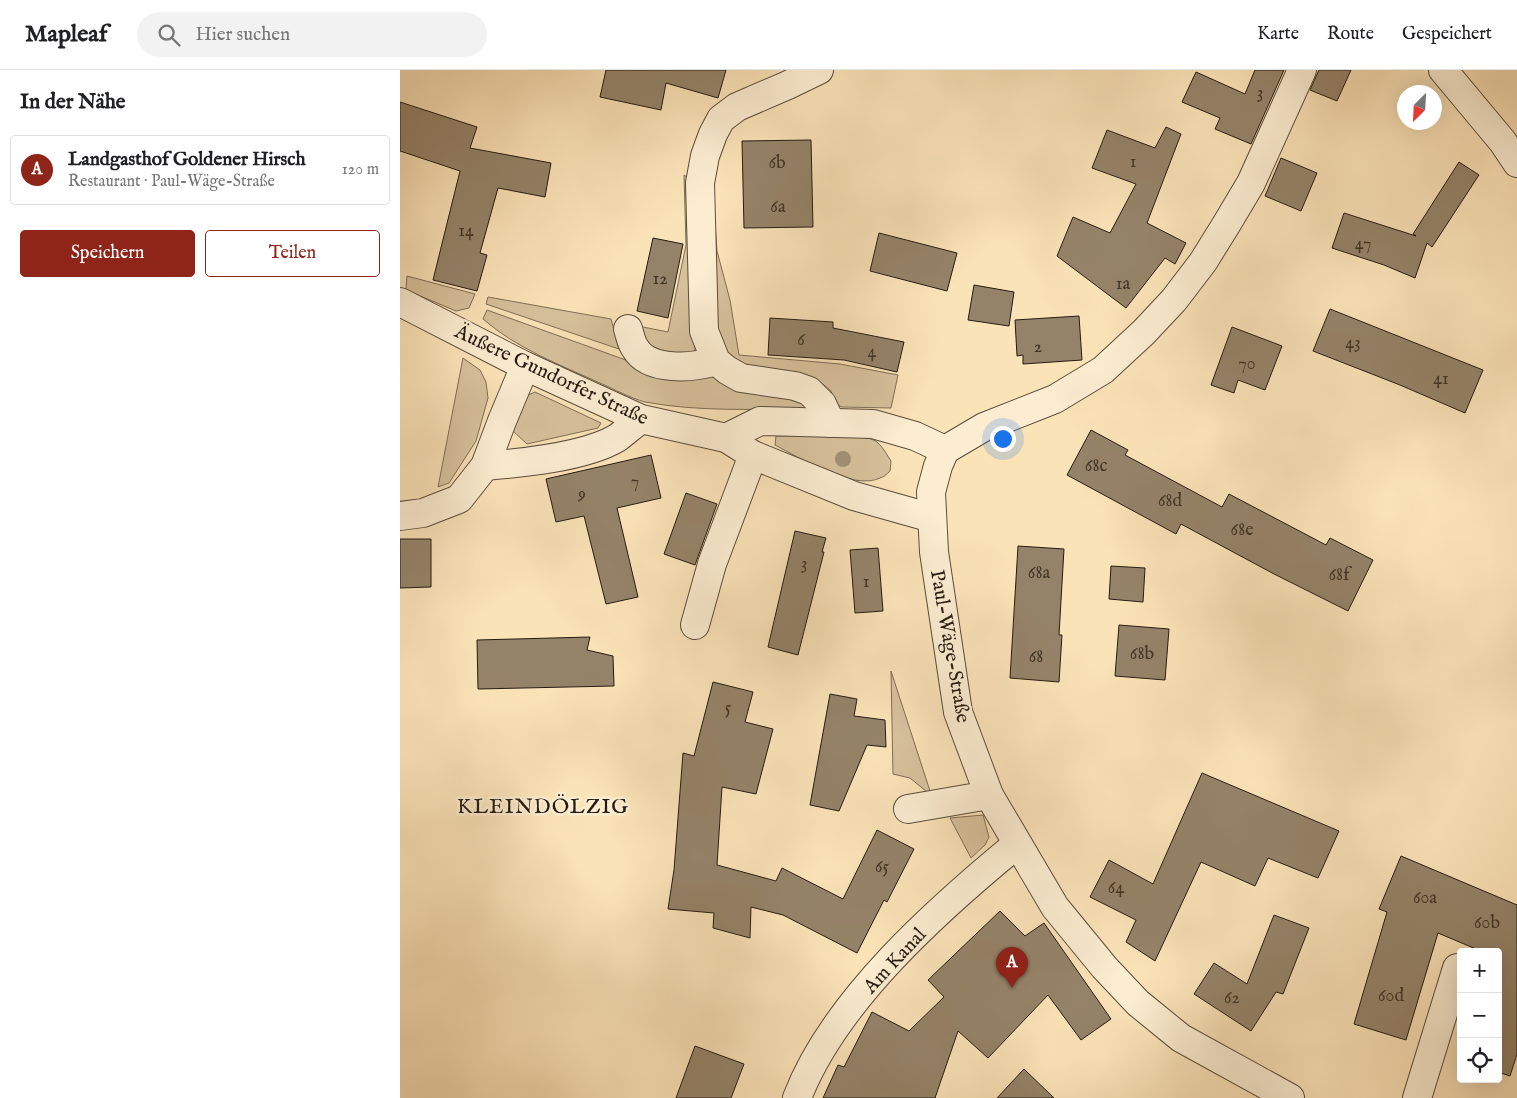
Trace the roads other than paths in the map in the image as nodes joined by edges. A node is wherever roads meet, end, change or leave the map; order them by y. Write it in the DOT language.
graph roads {
  1 [pos="819,70"];
  2 [pos="1302,70"];
  3 [pos="1443,70"];
  4 [pos="1517,164"];
  5 [pos="400,302"];
  6 [pos="628,329"];
  7 [pos="716,361"];
  8 [pos="526,366"];
  9 [pos="641,419"];
  10 [pos="831,423"];
  11 [pos="726,438"];
  12 [pos="945,450"];
  13 [pos="753,456"];
  14 [pos="485,466"];
  15 [pos="400,516"];
  16 [pos="932,518"];
  17 [pos="695,625"];
  18 [pos="989,795"];
  19 [pos="908,809"];
  20 [pos="1017,844"];
  21 [pos="1457,968"];
  22 [pos="797,1098"];
  23 [pos="1290,1098"];
  24 [pos="1417,1098"];
  1 -- 7 [label="street"];
  2 -- 12 [label="street"];
  3 -- 4 [label="street"];
  5 -- 8 [label="street, Äußere Gundorfer Straße"];
  6 -- 7 [label="street"];
  7 -- 10 [label="street"];
  8 -- 9 [label="street, Äußere Gundorfer Straße"];
  8 -- 14 [label="street"];
  9 -- 11 [label="street, Äußere Gundorfer Straße"];
  9 -- 14 [label="street"];
  10 -- 11 [label="street"];
  10 -- 12 [label="street"];
  11 -- 13 [label="street, Äußere Gundorfer Straße"];
  12 -- 16 [label="street, Paul-Wäge-Straße"];
  13 -- 16 [label="street, Äußere Gundorfer Straße"];
  13 -- 17 [label="street"];
  14 -- 15 [label="street"];
  16 -- 18 [label="street, Paul-Wäge-Straße"];
  18 -- 19 [label="street"];
  18 -- 20 [label="street, Paul-Wäge-Straße"];
  20 -- 22 [label="street, Am Kanal"];
  20 -- 23 [label="street, Paul-Wäge-Straße"];
  21 -- 24 [label="street"];
}
